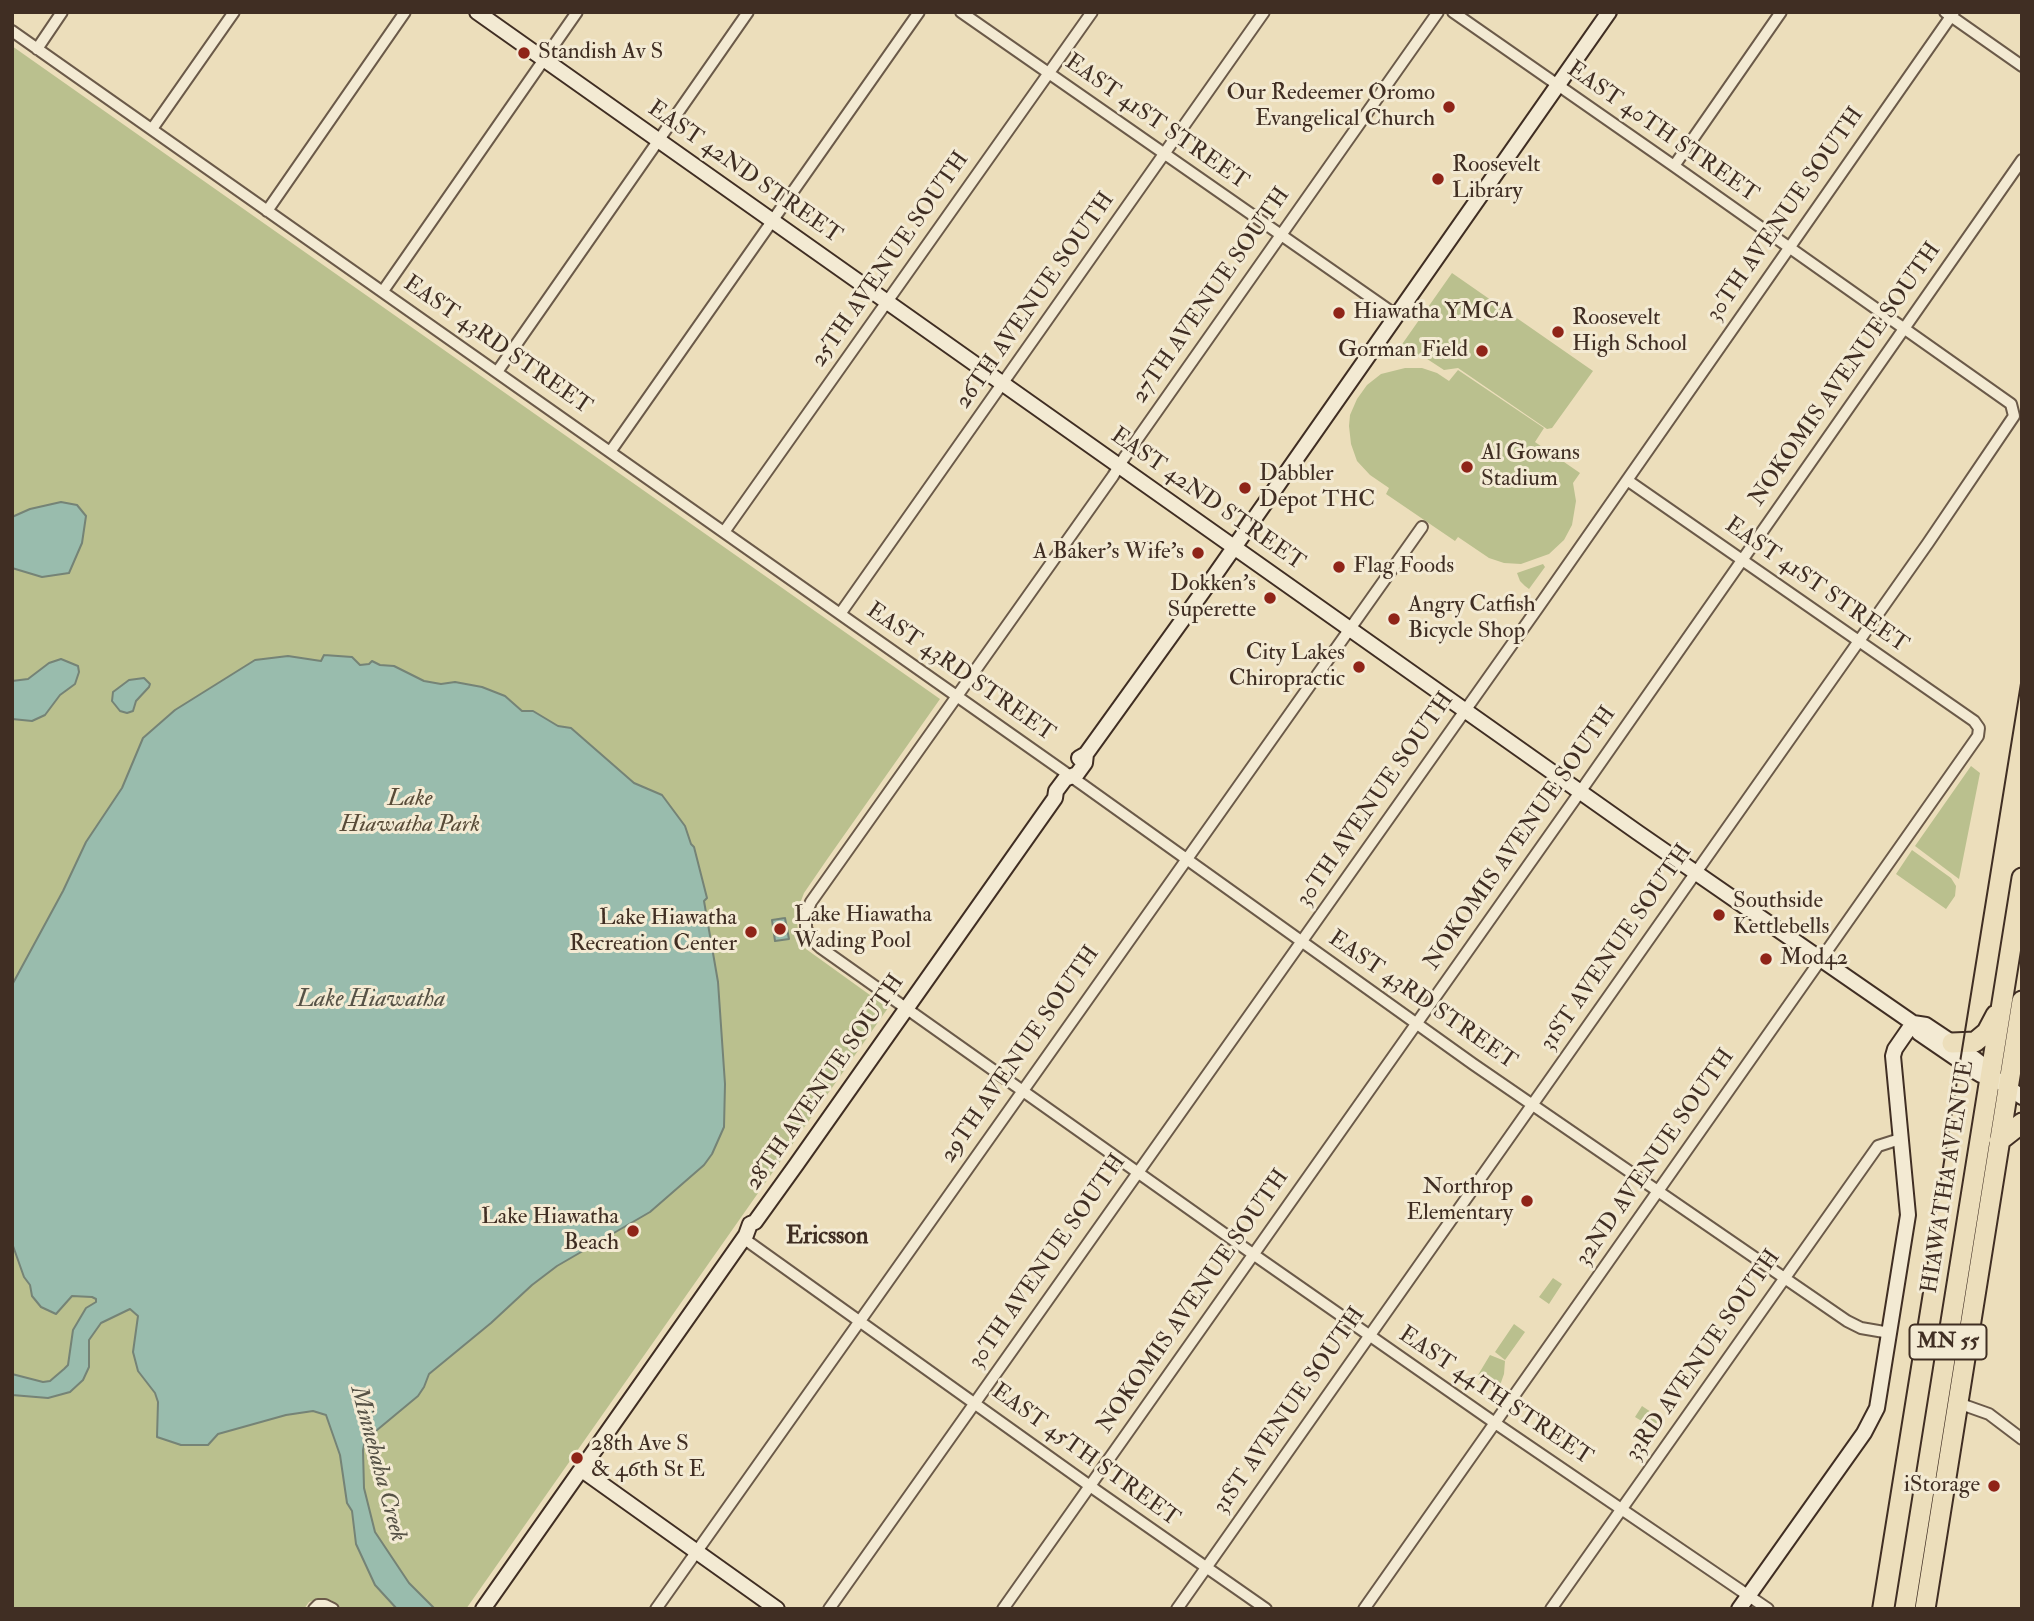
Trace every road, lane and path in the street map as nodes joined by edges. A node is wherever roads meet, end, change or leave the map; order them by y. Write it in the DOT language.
graph roads {
  1 [pos="62,12"];
  2 [pos="233,12"];
  3 [pos="405,12"];
  4 [pos="477,12"];
  5 [pos="577,12"];
  6 [pos="748,12"];
  7 [pos="919,12"];
  8 [pos="961,12"];
  9 [pos="1092,12"];
  10 [pos="1264,12"];
  11 [pos="1438,12"];
  12 [pos="1453,12"];
  13 [pos="1609,12"];
  14 [pos="1781,12"];
  15 [pos="1950,14"];
  16 [pos="12,32"];
  17 [pos="37,49"];
  18 [pos="544,59"];
  19 [pos="2022,66"];
  20 [pos="1049,73"];
  21 [pos="1558,85"];
  22 [pos="152,129"];
  23 [pos="657,141"];
  24 [pos="1165,155"];
  25 [pos="2022,160"];
  26 [pos="1674,166"];
  27 [pos="267,211"];
  28 [pos="772,221"];
  29 [pos="1280,235"];
  30 [pos="1788,247"];
  31 [pos="383,291"];
  32 [pos="887,302"];
  33 [pos="1396,315"];
  34 [pos="1904,328"];
  35 [pos="497,372"];
  36 [pos="1003,385"];
  37 [pos="2014,412"];
  38 [pos="610,452"];
  39 [pos="1120,466"];
  40 [pos="1627,480"];
  41 [pos="1422,527"];
  42 [pos="724,532"];
  43 [pos="1233,548"];
  44 [pos="1742,561"];
  45 [pos="841,614"];
  46 [pos="1350,628"];
  47 [pos="1858,642"];
  48 [pos="957,697"];
  49 [pos="1465,710"];
  50 [pos="1979,729"];
  51 [pos="1071,777"];
  52 [pos="1580,792"];
  53 [pos="1186,859"];
  54 [pos="1696,873"];
  55 [pos="2022,878"];
  56 [pos="806,914"];
  57 [pos="1301,941"];
  58 [pos="1822,960"];
  59 [pos="2012,1000"];
  60 [pos="907,1008"];
  61 [pos="1913,1023"];
  62 [pos="1417,1024"];
  63 [pos="1952,1043"];
  64 [pos="1990,1075"];
  65 [pos="1022,1090"];
  66 [pos="2015,1092"];
  67 [pos="1532,1104"];
  68 [pos="2022,1123"];
  69 [pos="1900,1139"];
  70 [pos="1999,1141"];
  71 [pos="1138,1172"];
  72 [pos="1658,1191"];
  73 [pos="748,1232"];
  74 [pos="1253,1254"];
  75 [pos="1784,1279"];
  76 [pos="859,1321"];
  77 [pos="1890,1333"];
  78 [pos="1368,1335"];
  79 [pos="974,1403"];
  80 [pos="1958,1403"];
  81 [pos="1494,1423"];
  82 [pos="2022,1439"];
  83 [pos="582,1470"];
  84 [pos="1090,1486"];
  85 [pos="1621,1508"];
  86 [pos="696,1552"];
  87 [pos="1206,1568"];
  88 [pos="1748,1595"];
  89 [pos="314,1609"];
  90 [pos="332,1609"];
  91 [pos="483,1609"];
  92 [pos="656,1609"];
  93 [pos="777,1609"];
  94 [pos="829,1609"];
  95 [pos="1003,1609"];
  96 [pos="1177,1609"];
  97 [pos="1266,1609"];
  98 [pos="1364,1609"];
  99 [pos="1551,1609"];
  100 [pos="1739,1609"];
  101 [pos="1768,1609"];
  102 [pos="1905,1609"];
  103 [pos="1925,1609"];
  1 -- 17 [label="street"];
  2 -- 22 [label="street"];
  3 -- 27 [label="street"];
  4 -- 18 [label="street, EAST 42ND STREET"];
  5 -- 18 [label="street"];
  6 -- 23 [label="street"];
  7 -- 28 [label="street"];
  8 -- 20 [label="street, EAST 41ST STREET"];
  9 -- 20 [label="street, 25TH AVENUE SOUTH"];
  10 -- 24 [label="street, 26TH AVENUE SOUTH"];
  11 -- 29 [label="street, 27TH AVENUE SOUTH"];
  12 -- 21 [label="street, EAST 40TH STREET"];
  13 -- 21 [label="street, 28TH AVENUE SOUTH"];
  14 -- 26 [label="street"];
  15 -- 19 [label="street"];
  15 -- 30 [label="street, 30TH AVENUE SOUTH"];
  16 -- 17 [label="street, EAST 43RD STREET"];
  17 -- 22 [label="street, EAST 43RD STREET"];
  18 -- 23 [label="street, EAST 42ND STREET"];
  18 -- 31 [label="street"];
  20 -- 24 [label="street, EAST 41ST STREET"];
  20 -- 32 [label="street, 25TH AVENUE SOUTH"];
  21 -- 26 [label="street, EAST 40TH STREET"];
  21 -- 33 [label="street, 28TH AVENUE SOUTH"];
  22 -- 27 [label="street, EAST 43RD STREET"];
  23 -- 28 [label="street, EAST 42ND STREET"];
  23 -- 35 [label="street"];
  24 -- 29 [label="street, EAST 41ST STREET"];
  24 -- 36 [label="street, 26TH AVENUE SOUTH"];
  25 -- 34 [label="street, NOKOMIS AVENUE SOUTH"];
  26 -- 30 [label="street, EAST 40TH STREET"];
  27 -- 31 [label="street, EAST 43RD STREET"];
  28 -- 32 [label="street, EAST 42ND STREET"];
  28 -- 38 [label="street"];
  29 -- 33 [label="street, EAST 41ST STREET"];
  29 -- 39 [label="street, 27TH AVENUE SOUTH"];
  30 -- 34 [label="street, EAST 40TH STREET"];
  30 -- 40 [label="street, 30TH AVENUE SOUTH"];
  31 -- 35 [label="street, EAST 43RD STREET"];
  32 -- 36 [label="street, EAST 42ND STREET"];
  32 -- 42 [label="street, 25TH AVENUE SOUTH"];
  33 -- 43 [label="street, 28TH AVENUE SOUTH"];
  34 -- 37 [label="street, EAST 40TH STREET"];
  34 -- 44 [label="street, NOKOMIS AVENUE SOUTH"];
  35 -- 38 [label="street, EAST 43RD STREET"];
  36 -- 39 [label="street, EAST 42ND STREET"];
  36 -- 45 [label="street, 26TH AVENUE SOUTH"];
  37 -- 47 [label="street, 31ST AVENUE SOUTH"];
  38 -- 42 [label="street, EAST 43RD STREET"];
  39 -- 43 [label="street, EAST 42ND STREET"];
  39 -- 48 [label="street, 27TH AVENUE SOUTH"];
  40 -- 44 [label="street, EAST 41ST STREET"];
  40 -- 49 [label="street, 30TH AVENUE SOUTH"];
  41 -- 46 [label="street, 29TH AVENUE SOUTH"];
  42 -- 45 [label="street, EAST 43RD STREET"];
  43 -- 46 [label="street, EAST 42ND STREET"];
  43 -- 51 [label="street, 28TH AVENUE SOUTH"];
  44 -- 47 [label="street, EAST 41ST STREET"];
  44 -- 52 [label="street, NOKOMIS AVENUE SOUTH"];
  45 -- 48 [label="street, EAST 43RD STREET"];
  46 -- 49 [label="street, EAST 42ND STREET"];
  46 -- 53 [label="street, 29TH AVENUE SOUTH"];
  47 -- 50 [label="street, EAST 41ST STREET"];
  47 -- 54 [label="street, 31ST AVENUE SOUTH"];
  48 -- 51 [label="street, EAST 43RD STREET"];
  48 -- 56 [label="street, 27TH AVENUE SOUTH"];
  49 -- 52 [label="street, EAST 42ND STREET"];
  49 -- 57 [label="street, 30TH AVENUE SOUTH"];
  50 -- 58 [label="street, 32ND AVENUE SOUTH"];
  51 -- 53 [label="street, EAST 43RD STREET"];
  51 -- 60 [label="street, 28TH AVENUE SOUTH"];
  52 -- 54 [label="street, EAST 42ND STREET"];
  52 -- 62 [label="street, NOKOMIS AVENUE SOUTH"];
  53 -- 57 [label="street, EAST 43RD STREET"];
  53 -- 65 [label="street, 29TH AVENUE SOUTH"];
  54 -- 58 [label="street, EAST 42ND STREET"];
  54 -- 67 [label="street, 31ST AVENUE SOUTH"];
  55 -- 59 [label="highway, HIAWATHA AVENUE / MN 55"];
  56 -- 60 [label="street, EAST 44TH STREET"];
  57 -- 62 [label="street, EAST 43RD STREET"];
  57 -- 71 [label="street, 30TH AVENUE SOUTH"];
  58 -- 61 [label="street, EAST 42ND STREET"];
  58 -- 72 [label="street, 32ND AVENUE SOUTH"];
  59 -- 63 [label="highway"];
  59 -- 64 [label="highway, HIAWATHA AVENUE / MN 55"];
  59 -- 66 [label="highway, HIAWATHA AVENUE / MN 55"];
  60 -- 65 [label="street, EAST 44TH STREET"];
  60 -- 73 [label="street, 28TH AVENUE SOUTH"];
  61 -- 63 [label="street, EAST 42ND STREET"];
  61 -- 64 [label="street, EAST 42ND STREET"];
  61 -- 69 [label="street"];
  62 -- 67 [label="street, EAST 43RD STREET"];
  62 -- 74 [label="street, NOKOMIS AVENUE SOUTH"];
  63 -- 64 [label="street, EAST 42ND STREET"];
  64 -- 66 [label="street, EAST 42ND STREET"];
  64 -- 102 [label="highway, HIAWATHA AVENUE / MN 55"];
  65 -- 71 [label="street, EAST 44TH STREET"];
  65 -- 76 [label="street, 29TH AVENUE SOUTH"];
  66 -- 70 [label="highway, HIAWATHA AVENUE / MN 55"];
  67 -- 72 [label="street, EAST 43RD STREET"];
  67 -- 78 [label="street, 31ST AVENUE SOUTH"];
  68 -- 70 [label="highway"];
  69 -- 75 [label="street, 33RD AVENUE SOUTH"];
  69 -- 77 [label="street"];
  70 -- 80 [label="highway, HIAWATHA AVENUE / MN 55"];
  71 -- 74 [label="street, EAST 44TH STREET"];
  71 -- 79 [label="street, 30TH AVENUE SOUTH"];
  72 -- 75 [label="street, EAST 43RD STREET"];
  72 -- 81 [label="street, 32ND AVENUE SOUTH"];
  73 -- 76 [label="street, EAST 45TH STREET"];
  73 -- 83 [label="street, 28TH AVENUE SOUTH"];
  74 -- 78 [label="street, EAST 44TH STREET"];
  74 -- 84 [label="street, NOKOMIS AVENUE SOUTH"];
  75 -- 77 [label="street, EAST 43RD STREET"];
  75 -- 85 [label="street, 33RD AVENUE SOUTH"];
  76 -- 79 [label="street, EAST 45TH STREET"];
  76 -- 86 [label="street, 29TH AVENUE SOUTH"];
  77 -- 88 [label="street"];
  78 -- 81 [label="street, EAST 44TH STREET"];
  78 -- 87 [label="street, 31ST AVENUE SOUTH"];
  79 -- 84 [label="street, EAST 45TH STREET"];
  79 -- 94 [label="street, 30TH AVENUE SOUTH"];
  80 -- 82 [label="street"];
  80 -- 103 [label="highway, HIAWATHA AVENUE / MN 55"];
  81 -- 85 [label="street, EAST 44TH STREET"];
  81 -- 98 [label="street, 32ND AVENUE SOUTH"];
  83 -- 86 [label="street"];
  83 -- 91 [label="street, 28TH AVENUE SOUTH"];
  84 -- 87 [label="street, EAST 45TH STREET"];
  84 -- 95 [label="street, NOKOMIS AVENUE SOUTH"];
  85 -- 88 [label="street, EAST 44TH STREET"];
  85 -- 99 [label="street, 33RD AVENUE SOUTH"];
  86 -- 92 [label="street, 29TH AVENUE SOUTH"];
  86 -- 93 [label="street"];
  87 -- 96 [label="street, 31ST AVENUE SOUTH"];
  87 -- 97 [label="street, EAST 45TH STREET"];
  88 -- 100 [label="street"];
  88 -- 101 [label="street, EAST 44TH STREET"];
  89 -- 90 [label="street"];
}
